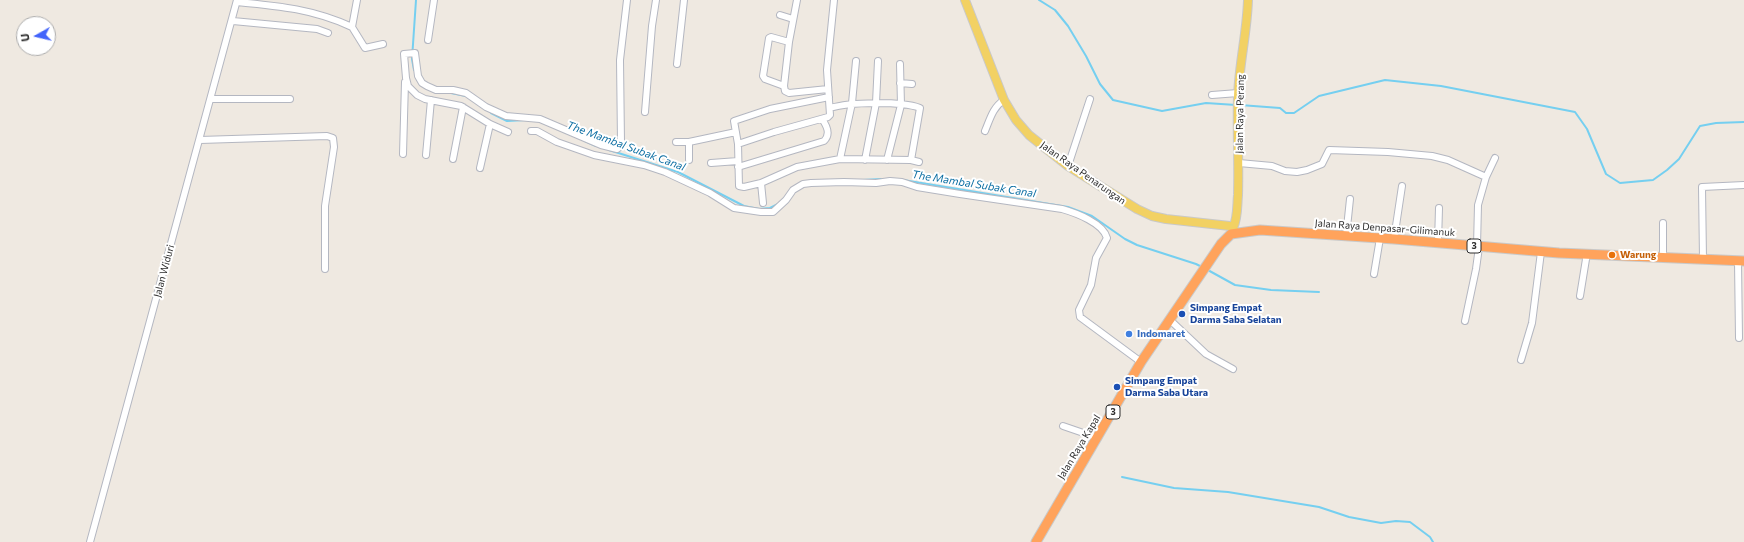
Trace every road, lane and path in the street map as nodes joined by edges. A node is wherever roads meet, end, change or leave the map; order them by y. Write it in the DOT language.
graph roads {
  1 [pos="288,0"];
  2 [pos="357,0"];
  3 [pos="434,0"];
  4 [pos="627,0"];
  5 [pos="656,0"];
  6 [pos="684,0"];
  7 [pos="797,0"];
  8 [pos="834,0"];
  9 [pos="965,0"];
  10 [pos="1248,0"];
  11 [pos="237,1"];
  12 [pos="286,7"];
  13 [pos="780,15"];
  14 [pos="793,19"];
  15 [pos="233,21"];
  16 [pos="352,27"];
  17 [pos="328,33"];
  18 [pos="428,40"];
  19 [pos="789,42"];
  20 [pos="383,44"];
  21 [pos="878,60"];
  22 [pos="856,61"];
  23 [pos="677,64"];
  24 [pos="900,64"];
  25 [pos="406,78"];
  26 [pos="900,83"];
  27 [pos="912,84"];
  28 [pos="784,86"];
  29 [pos="828,89"];
  30 [pos="1212,95"];
  31 [pos="1238,95"];
  32 [pos="829,96"];
  33 [pos="212,99"];
  34 [pos="290,99"];
  35 [pos="431,100"];
  36 [pos="1004,100"];
  37 [pos="1090,100"];
  38 [pos="852,103"];
  39 [pos="876,103"];
  40 [pos="901,105"];
  41 [pos="463,107"];
  42 [pos="830,108"];
  43 [pos="645,112"];
  44 [pos="822,119"];
  45 [pos="490,124"];
  46 [pos="531,131"];
  47 [pos="985,131"];
  48 [pos="508,132"];
  49 [pos="736,132"];
  50 [pos="580,136"];
  51 [pos="200,140"];
  52 [pos="676,142"];
  53 [pos="688,142"];
  54 [pos="738,144"];
  55 [pos="576,148"];
  56 [pos="403,154"];
  57 [pos="426,155"];
  58 [pos="1495,158"];
  59 [pos="453,159"];
  60 [pos="840,159"];
  61 [pos="689,160"];
  62 [pos="865,160"];
  63 [pos="887,160"];
  64 [pos="912,160"];
  65 [pos="919,162"];
  66 [pos="710,163"];
  67 [pos="1239,163"];
  68 [pos="738,164"];
  69 [pos="1068,166"];
  70 [pos="480,168"];
  71 [pos="1486,177"];
  72 [pos="761,183"];
  73 [pos="1744,185"];
  74 [pos="1402,186"];
  75 [pos="1350,199"];
  76 [pos="763,203"];
  77 [pos="1439,208"];
  78 [pos="1663,223"];
  79 [pos="1234,230"];
  80 [pos="1346,237"];
  81 [pos="1380,238"];
  82 [pos="1394,239"];
  83 [pos="1438,243"];
  84 [pos="1478,246"];
  85 [pos="1541,252"];
  86 [pos="1587,253"];
  87 [pos="1663,257"];
  88 [pos="1703,259"];
  89 [pos="1741,261"];
  90 [pos="325,269"];
  91 [pos="1374,274"];
  92 [pos="1580,296"];
  93 [pos="1170,320"];
  94 [pos="1465,321"];
  95 [pos="1739,338"];
  96 [pos="1521,360"];
  97 [pos="1141,362"];
  98 [pos="1233,369"];
  99 [pos="1063,426"];
  100 [pos="1098,438"];
  101 [pos="90,542"];
  102 [pos="1036,542"];
  1 -- 12 [label="street"];
  2 -- 16 [label="street"];
  3 -- 18 [label="street"];
  4 -- 50 [label="street"];
  5 -- 43 [label="street"];
  6 -- 23 [label="street"];
  7 -- 14 [label="street"];
  8 -- 29 [label="street"];
  9 -- 36 [label="main road, Jalan Raya Penarungan"];
  10 -- 31 [label="main road, Jalan Raya Perang"];
  11 -- 12 [label="street"];
  11 -- 15 [label="street, Jalan Widuri"];
  12 -- 16 [label="street"];
  13 -- 14 [label="street"];
  14 -- 19 [label="street"];
  15 -- 17 [label="street"];
  15 -- 33 [label="street, Jalan Widuri"];
  16 -- 20 [label="street"];
  19 -- 28 [label="street"];
  19 -- 28 [label="street"];
  21 -- 39 [label="street"];
  22 -- 38 [label="street"];
  24 -- 26 [label="street"];
  25 -- 35 [label="street"];
  25 -- 50 [label="street"];
  25 -- 56 [label="street"];
  26 -- 27 [label="street"];
  26 -- 40 [label="street"];
  28 -- 29 [label="street"];
  29 -- 32 [label="street"];
  30 -- 31 [label="street"];
  31 -- 67 [label="main road, Jalan Raya Perang"];
  32 -- 42 [label="street"];
  32 -- 49 [label="street"];
  33 -- 34 [label="street"];
  33 -- 51 [label="street, Jalan Widuri"];
  35 -- 41 [label="street"];
  35 -- 57 [label="street"];
  36 -- 47 [label="street"];
  36 -- 69 [label="main road, Jalan Raya Penarungan"];
  37 -- 69 [label="street"];
  38 -- 39 [label="street"];
  38 -- 42 [label="street"];
  38 -- 60 [label="street"];
  39 -- 40 [label="street"];
  39 -- 62 [label="street"];
  40 -- 63 [label="street"];
  40 -- 64 [label="street"];
  41 -- 45 [label="street"];
  41 -- 59 [label="street"];
  42 -- 44 [label="street"];
  44 -- 54 [label="street"];
  44 -- 68 [label="street"];
  45 -- 48 [label="street"];
  45 -- 70 [label="street"];
  46 -- 55 [label="street"];
  49 -- 53 [label="street"];
  49 -- 54 [label="street"];
  50 -- 55 [label="street"];
  51 -- 90 [label="street"];
  51 -- 101 [label="street, Jalan Widuri"];
  52 -- 53 [label="street"];
  53 -- 61 [label="street"];
  54 -- 68 [label="street"];
  55 -- 97 [label="street"];
  58 -- 71 [label="street"];
  60 -- 62 [label="street"];
  60 -- 72 [label="street"];
  62 -- 63 [label="street"];
  63 -- 64 [label="street"];
  64 -- 65 [label="street"];
  66 -- 68 [label="street"];
  67 -- 71 [label="street"];
  67 -- 79 [label="main road, Jalan Raya Perang"];
  68 -- 72 [label="street"];
  69 -- 79 [label="main road, Jalan Raya Penarungan"];
  71 -- 84 [label="street"];
  72 -- 76 [label="street"];
  73 -- 88 [label="street"];
  74 -- 82 [label="street"];
  75 -- 80 [label="street"];
  77 -- 83 [label="street"];
  78 -- 87 [label="street"];
  79 -- 80 [label="highway, Jalan Raya Denpasar-Gilimanuk / 3"];
  79 -- 93 [label="highway, Jalan Raya Kapal / 3"];
  80 -- 81 [label="highway, Jalan Raya Denpasar-Gilimanuk / 3"];
  81 -- 82 [label="highway, Jalan Raya Denpasar-Gilimanuk / 3"];
  81 -- 91 [label="street"];
  82 -- 83 [label="highway, Jalan Raya Denpasar-Gilimanuk / 3"];
  83 -- 84 [label="highway, Jalan Raya Denpasar-Gilimanuk / 3"];
  84 -- 85 [label="highway, Jalan Raya Denpasar-Gilimanuk / 3"];
  84 -- 94 [label="street"];
  85 -- 86 [label="highway, Jalan Raya Denpasar-Gilimanuk / 3"];
  85 -- 96 [label="street"];
  86 -- 87 [label="highway, Jalan Raya Denpasar-Gilimanuk / 3"];
  86 -- 92 [label="street"];
  87 -- 88 [label="highway, Jalan Raya Denpasar-Gilimanuk / 3"];
  88 -- 89 [label="highway, Jalan Raya Denpasar-Gilimanuk / 3"];
  89 -- 95 [label="street"];
  93 -- 97 [label="highway, Jalan Raya Kapal / 3"];
  93 -- 98 [label="street"];
  97 -- 100 [label="highway, Jalan Raya Kapal / 3"];
  99 -- 100 [label="street"];
  100 -- 102 [label="highway, Jalan Raya Kapal / 3"];
}
